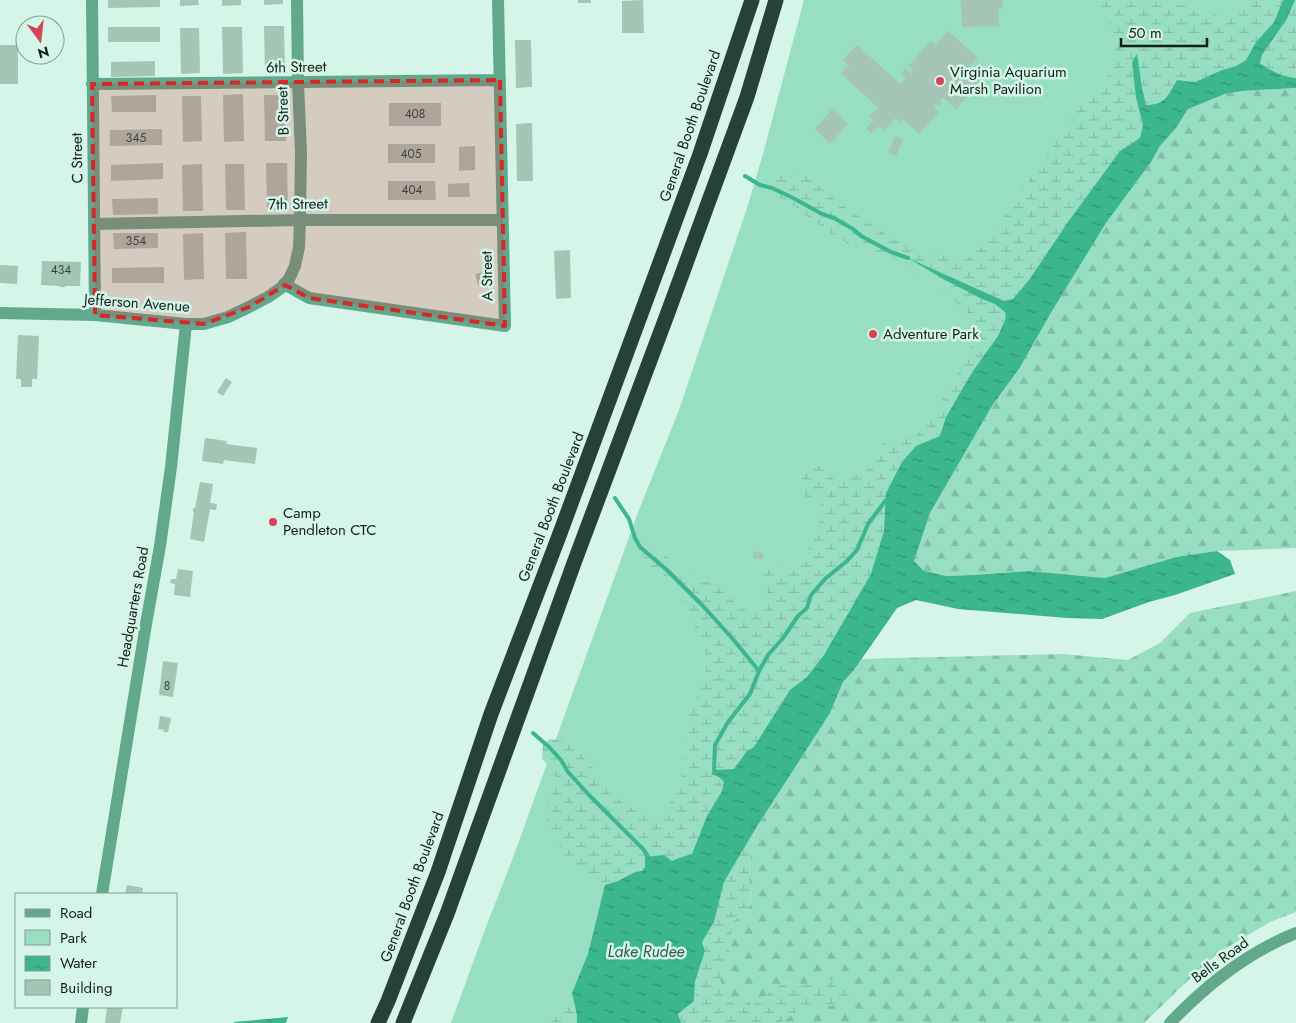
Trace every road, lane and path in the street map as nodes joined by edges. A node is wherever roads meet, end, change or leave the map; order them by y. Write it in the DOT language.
graph roads {
  1 [pos="92,0"];
  2 [pos="297,0"];
  3 [pos="498,0"];
  4 [pos="752,0"];
  5 [pos="776,0"];
  6 [pos="500,80"];
  7 [pos="298,83"];
  8 [pos="92,84"];
  9 [pos="300,220"];
  10 [pos="502,220"];
  11 [pos="94,224"];
  12 [pos="284,284"];
  13 [pos="0,313"];
  14 [pos="95,315"];
  15 [pos="186,324"];
  16 [pos="102,893"];
  17 [pos="1296,933"];
  18 [pos="83,1008"];
  19 [pos="81,1023"];
  20 [pos="378,1023"];
  21 [pos="404,1023"];
  22 [pos="1170,1023"];
  1 -- 8 [label="street, C Street"];
  2 -- 7 [label="street, B Street"];
  3 -- 6 [label="street, A Street"];
  4 -- 20 [label="highway, General Booth Boulevard"];
  5 -- 21 [label="highway"];
  6 -- 7 [label="street, 6th Street"];
  6 -- 10 [label="street, A Street"];
  7 -- 8 [label="street, 6th Street"];
  7 -- 9 [label="street, B Street"];
  8 -- 11 [label="street, C Street"];
  9 -- 10 [label="street, 7th Street"];
  9 -- 11 [label="street, 7th Street"];
  9 -- 12 [label="street, Jefferson Avenue"];
  10 -- 12 [label="street, A Street"];
  11 -- 14 [label="street, C Street"];
  12 -- 15 [label="street, Jefferson Avenue"];
  13 -- 14 [label="street, Jefferson Avenue"];
  14 -- 15 [label="street, Jefferson Avenue"];
  15 -- 16 [label="street, Headquarters Road"];
  17 -- 22 [label="street, Bells Road"];
  18 -- 19 [label="street"];
}
